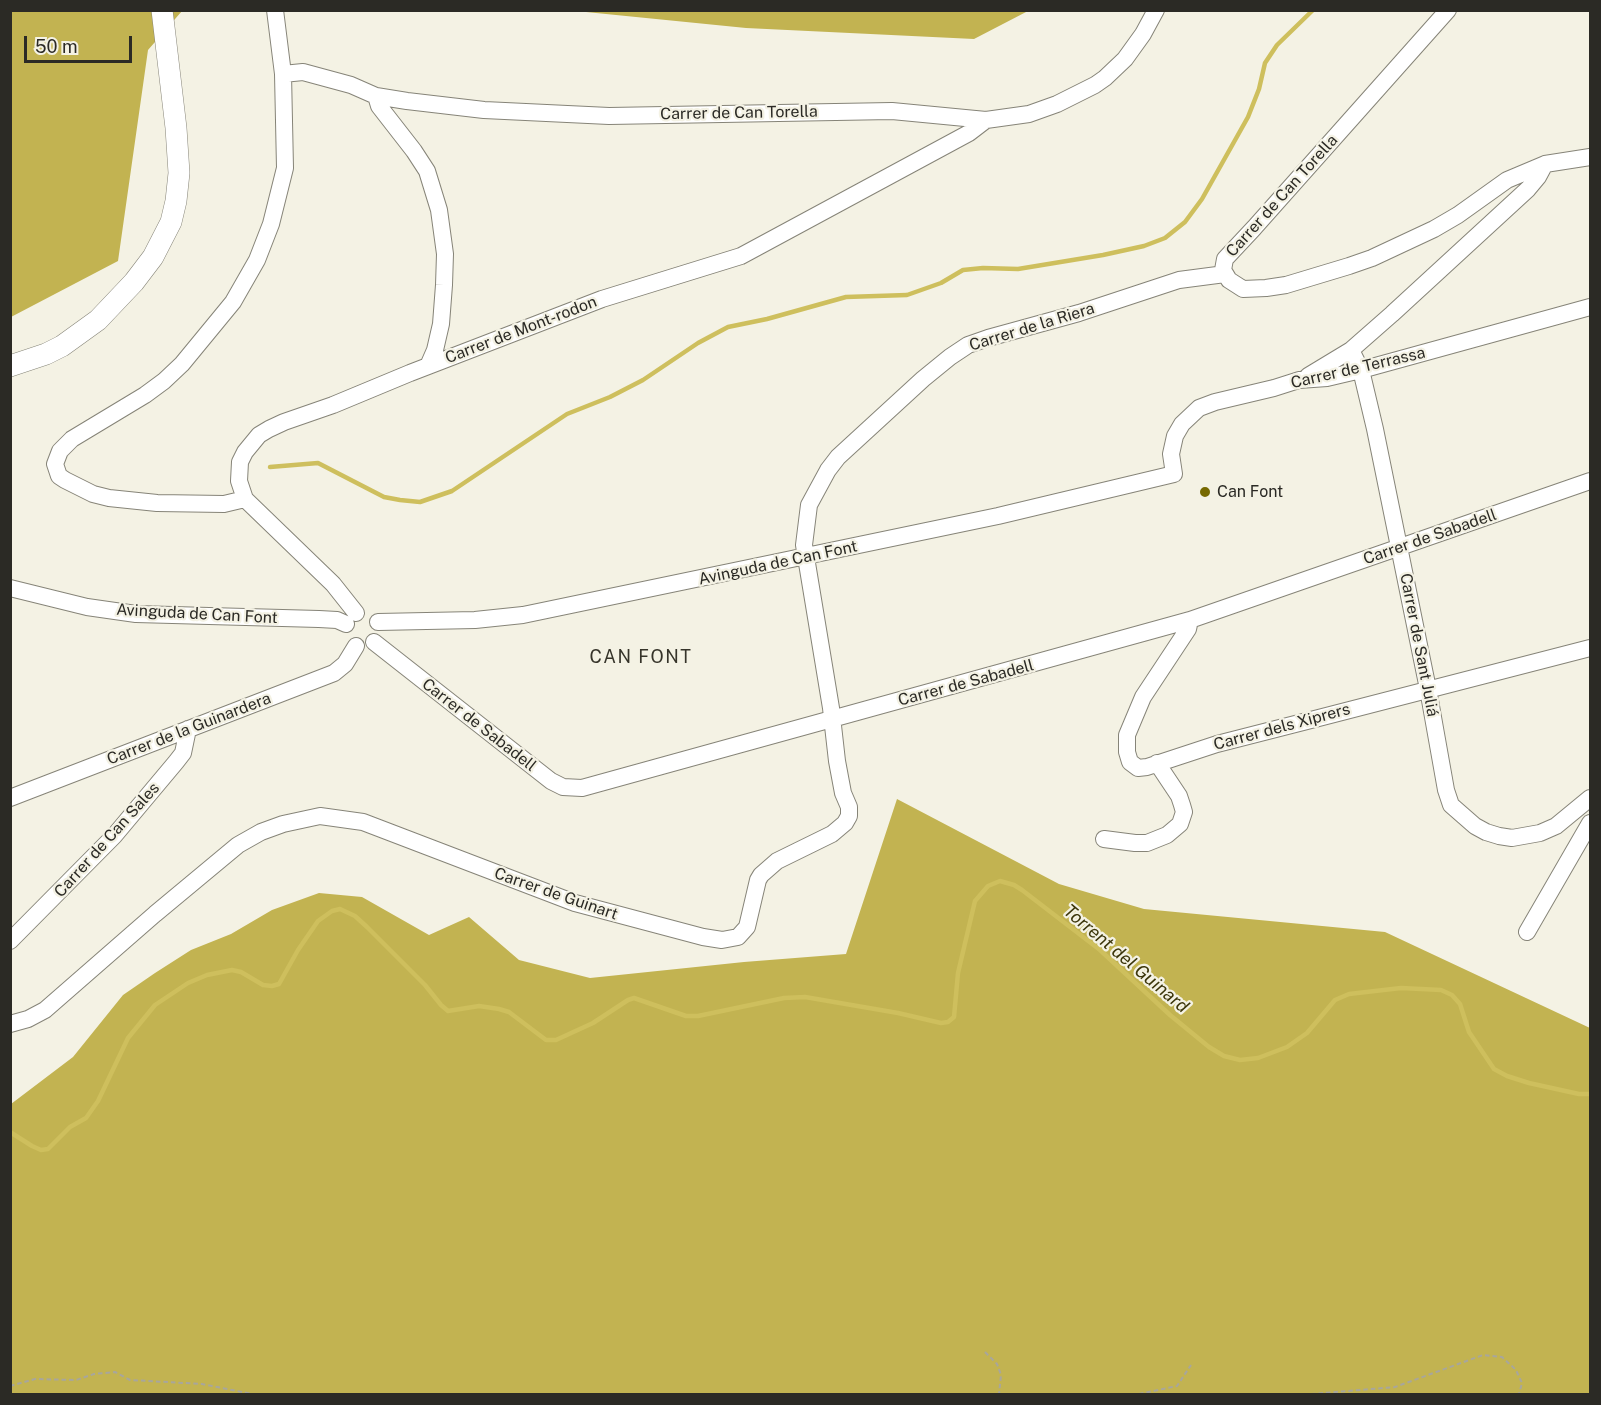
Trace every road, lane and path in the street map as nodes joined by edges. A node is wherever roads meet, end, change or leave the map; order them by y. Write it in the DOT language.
graph roads {
  1 [pos="162,10"];
  2 [pos="275,10"];
  3 [pos="1156,10"];
  4 [pos="1448,10"];
  5 [pos="284,74"];
  6 [pos="376,96"];
  7 [pos="986,120"];
  8 [pos="1590,157"];
  9 [pos="1545,164"];
  10 [pos="1225,274"];
  11 [pos="1590,307"];
  12 [pos="1351,350"];
  13 [pos="10,366"];
  14 [pos="428,366"];
  15 [pos="1361,370"];
  16 [pos="1299,380"];
  17 [pos="1174,474"];
  18 [pos="1590,481"];
  19 [pos="245,499"];
  20 [pos="1400,547"];
  21 [pos="805,556"];
  22 [pos="11,588"];
  23 [pos="351,619"];
  24 [pos="1190,620"];
  25 [pos="378,622"];
  26 [pos="374,642"];
  27 [pos="356,646"];
  28 [pos="1590,648"];
  29 [pos="1428,689"];
  30 [pos="832,719"];
  31 [pos="188,729"];
  32 [pos="1157,763"];
  33 [pos="10,798"];
  34 [pos="1590,798"];
  35 [pos="1590,823"];
  36 [pos="1104,839"];
  37 [pos="1527,932"];
  38 [pos="10,941"];
  39 [pos="10,1024"];
  40 [pos="985,1352"];
  41 [pos="1191,1365"];
  42 [pos="10,1386"];
  43 [pos="252,1395"];
  44 [pos="999,1395"];
  45 [pos="1139,1395"];
  46 [pos="1311,1395"];
  47 [pos="1519,1395"];
  1 -- 13 [label="street"];
  2 -- 5 [label="street"];
  3 -- 7 [label="street, Carrer de Can Torella"];
  4 -- 10 [label="street, Carrer de Can Torella"];
  5 -- 6 [label="street, Carrer de Can Torella"];
  5 -- 19 [label="street"];
  6 -- 7 [label="street, Carrer de Can Torella"];
  6 -- 14 [label="street"];
  7 -- 14 [label="street, Carrer de Mont-rodon"];
  8 -- 9 [label="street, Carrer de Can Torella"];
  9 -- 10 [label="street, Carrer de Can Torella"];
  9 -- 12 [label="street"];
  10 -- 21 [label="street, Carrer de la Riera"];
  11 -- 15 [label="street, Carrer de Terrassa"];
  12 -- 15 [label="street, Carrer de Sant Juliá"];
  12 -- 16 [label="street"];
  14 -- 19 [label="street, Carrer de Mont-rodon"];
  15 -- 16 [label="street, Carrer de Terrassa"];
  15 -- 20 [label="street, Carrer de Sant Juliá"];
  16 -- 17 [label="street, Carrer de Terrassa"];
  17 -- 21 [label="street, Avinguda de Can Font"];
  18 -- 20 [label="street, Carrer de Sabadell"];
  19 -- 23 [label="street"];
  20 -- 24 [label="street, Carrer de Sabadell"];
  20 -- 29 [label="street, Carrer de Sant Juliá"];
  21 -- 25 [label="street, Avinguda de Can Font"];
  21 -- 30 [label="street, Carrer de Guinart"];
  22 -- 23 [label="street, Avinguda de Can Font"];
  23 -- 25 [label="street"];
  23 -- 27 [label="street"];
  24 -- 30 [label="street, Carrer de Sabadell"];
  24 -- 32 [label="street, Carrer dels Xiprers"];
  25 -- 26 [label="street"];
  26 -- 27 [label="street"];
  26 -- 30 [label="street, Carrer de Sabadell"];
  27 -- 31 [label="street, Carrer de la Guinardera"];
  28 -- 29 [label="street, Carrer dels Xiprers"];
  29 -- 32 [label="street, Carrer dels Xiprers"];
  29 -- 34 [label="street, Carrer de Sant Juliá"];
  30 -- 39 [label="street, Carrer de Guinart"];
  31 -- 33 [label="street, Carrer de la Guinardera"];
  31 -- 38 [label="street, Carrer de Can Sales"];
  32 -- 36 [label="street"];
  35 -- 37 [label="street"];
  40 -- 44 [label="path"];
  41 -- 45 [label="path"];
  42 -- 43 [label="path"];
  46 -- 47 [label="path"];
}
